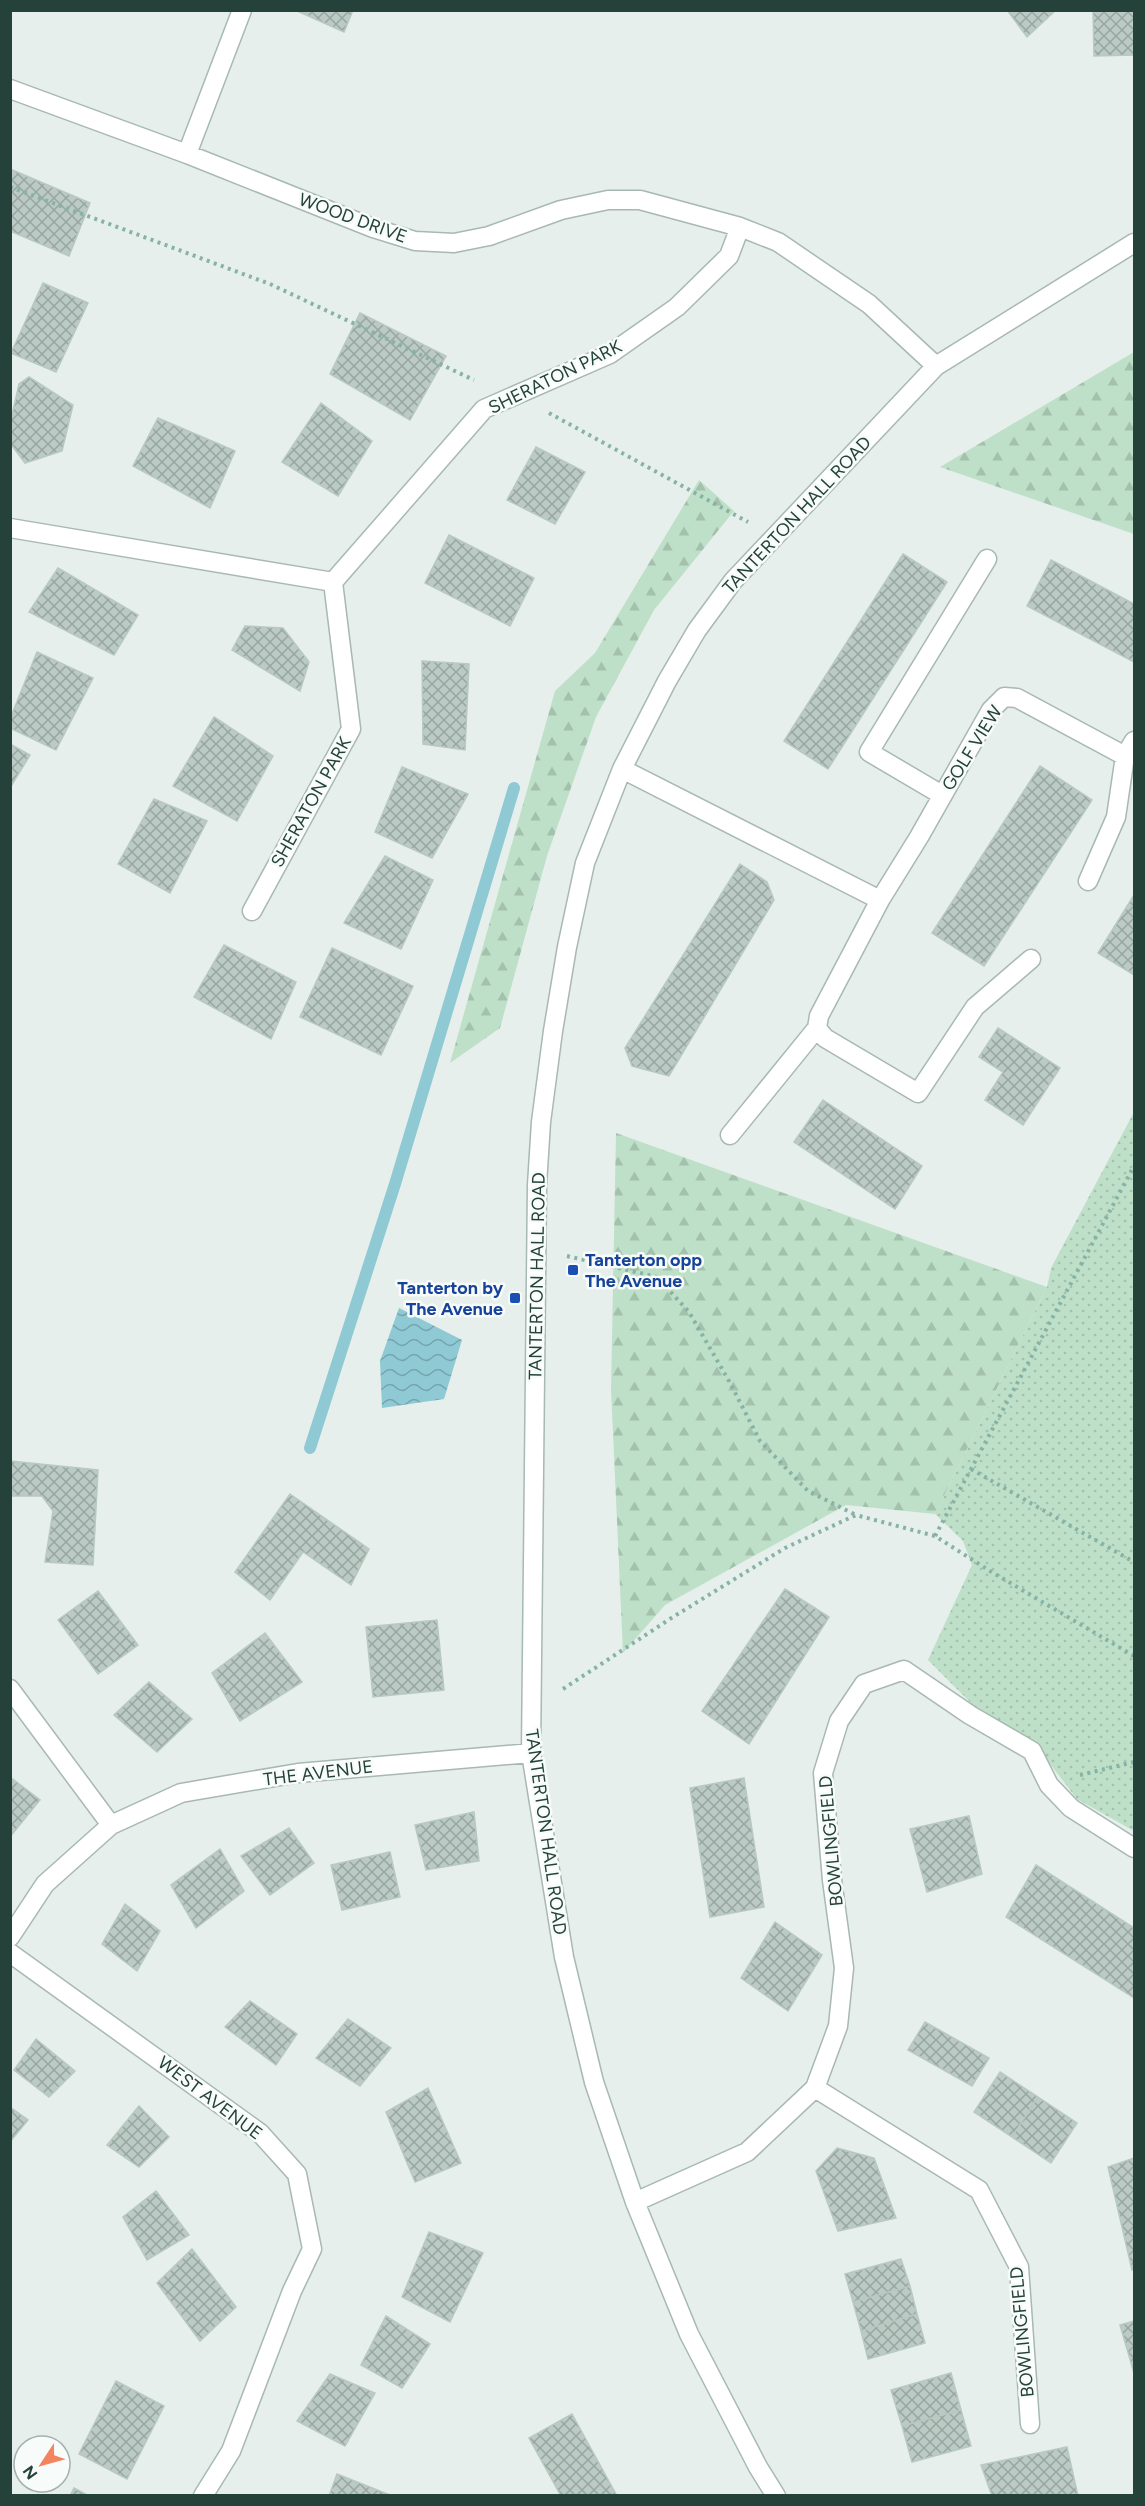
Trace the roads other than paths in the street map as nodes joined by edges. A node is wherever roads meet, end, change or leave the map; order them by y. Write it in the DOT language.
graph roads {
  1 [pos="242,10"];
  2 [pos="10,89"];
  3 [pos="187,154"];
  4 [pos="740,227"];
  5 [pos="1134,243"];
  6 [pos="936,366"];
  7 [pos="10,528"];
  8 [pos="987,560"];
  9 [pos="333,582"];
  10 [pos="1130,748"];
  11 [pos="622,769"];
  12 [pos="942,795"];
  13 [pos="1088,881"];
  14 [pos="880,900"];
  15 [pos="252,911"];
  16 [pos="1031,959"];
  17 [pos="817,1028"];
  18 [pos="729,1135"];
  19 [pos="10,1689"];
  20 [pos="531,1753"];
  21 [pos="111,1826"];
  22 [pos="1134,1848"];
  23 [pos="10,1937"];
  24 [pos="10,1953"];
  25 [pos="815,2088"];
  26 [pos="635,2202"];
  27 [pos="1030,2424"];
  28 [pos="202,2496"];
  29 [pos="776,2496"];
  1 -- 3 [label="street"];
  2 -- 3 [label="street, WOOD DRIVE"];
  3 -- 4 [label="street, WOOD DRIVE"];
  4 -- 6 [label="street"];
  4 -- 9 [label="street, SHERATON PARK"];
  5 -- 6 [label="street, TANTERTON HALL ROAD"];
  6 -- 11 [label="street, TANTERTON HALL ROAD"];
  7 -- 9 [label="street"];
  8 -- 12 [label="street"];
  9 -- 15 [label="street, SHERATON PARK"];
  10 -- 12 [label="street, GOLF VIEW"];
  10 -- 13 [label="street"];
  11 -- 14 [label="street"];
  11 -- 20 [label="street, TANTERTON HALL ROAD"];
  12 -- 14 [label="street, GOLF VIEW"];
  14 -- 17 [label="street, GOLF VIEW"];
  16 -- 17 [label="street"];
  17 -- 18 [label="street, GOLF VIEW"];
  19 -- 21 [label="street"];
  20 -- 21 [label="street, THE AVENUE"];
  20 -- 26 [label="street, TANTERTON HALL ROAD"];
  21 -- 23 [label="street, THE AVENUE"];
  22 -- 25 [label="street, BOWLINGFIELD"];
  24 -- 28 [label="street, WEST AVENUE"];
  25 -- 26 [label="street, BOWLINGFIELD"];
  25 -- 27 [label="street, BOWLINGFIELD"];
  26 -- 29 [label="street, TANTERTON HALL ROAD"];
}
